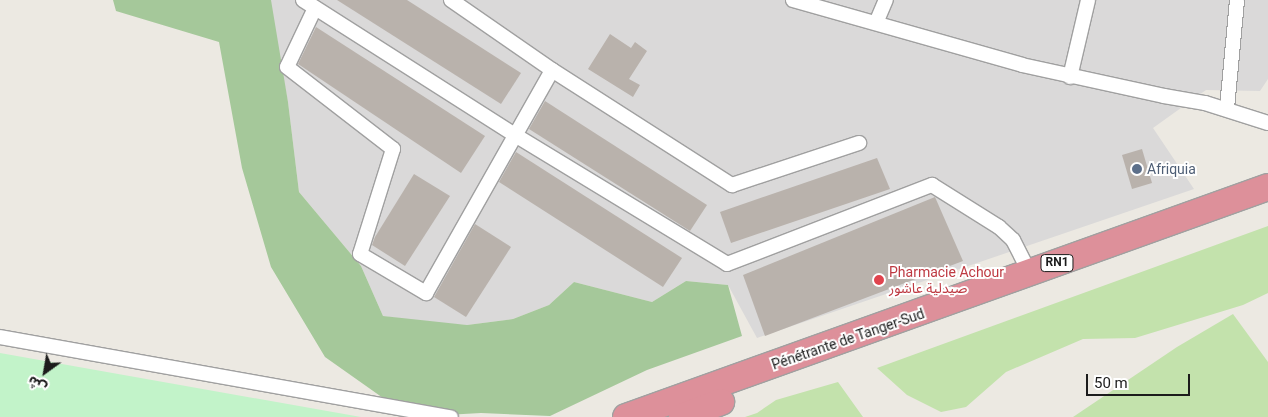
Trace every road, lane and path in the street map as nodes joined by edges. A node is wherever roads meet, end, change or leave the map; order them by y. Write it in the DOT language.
graph roads {
  1 [pos="451,0"];
  2 [pos="793,0"];
  3 [pos="886,0"];
  4 [pos="1088,0"];
  5 [pos="1237,0"];
  6 [pos="309,4"];
  7 [pos="876,23"];
  8 [pos="552,70"];
  9 [pos="1070,77"];
  10 [pos="1227,108"];
  11 [pos="1268,123"];
  12 [pos="515,134"];
  13 [pos="859,143"];
  14 [pos="1268,187"];
  15 [pos="1268,202"];
  16 [pos="1030,274"];
  17 [pos="0,337"];
  18 [pos="852,347"];
  19 [pos="774,374"];
  20 [pos="451,417"];
  21 [pos="626,417"];
  22 [pos="682,417"];
  1 -- 8 [label="street"];
  2 -- 7 [label="street"];
  3 -- 7 [label="street"];
  4 -- 9 [label="street"];
  5 -- 10 [label="street"];
  6 -- 12 [label="street"];
  6 -- 12 [label="street"];
  7 -- 9 [label="street"];
  8 -- 12 [label="street"];
  8 -- 13 [label="street"];
  9 -- 10 [label="street"];
  10 -- 11 [label="street"];
  12 -- 16 [label="street"];
  14 -- 16 [label="highway, Pénétrante de Tanger-Sud / RN1"];
  15 -- 18 [label="highway, Pénétrante de Tanger-Sud / RN1"];
  16 -- 18 [label="highway, Pénétrante de Tanger-Sud / RN1"];
  17 -- 20 [label="street"];
  18 -- 19 [label="highway, Pénétrante de Tanger-Sud / RN1"];
  19 -- 21 [label="highway, Pénétrante de Tanger-Sud / RN1"];
  19 -- 22 [label="highway, Pénétrante de Tanger-Sud / RN1"];
}
